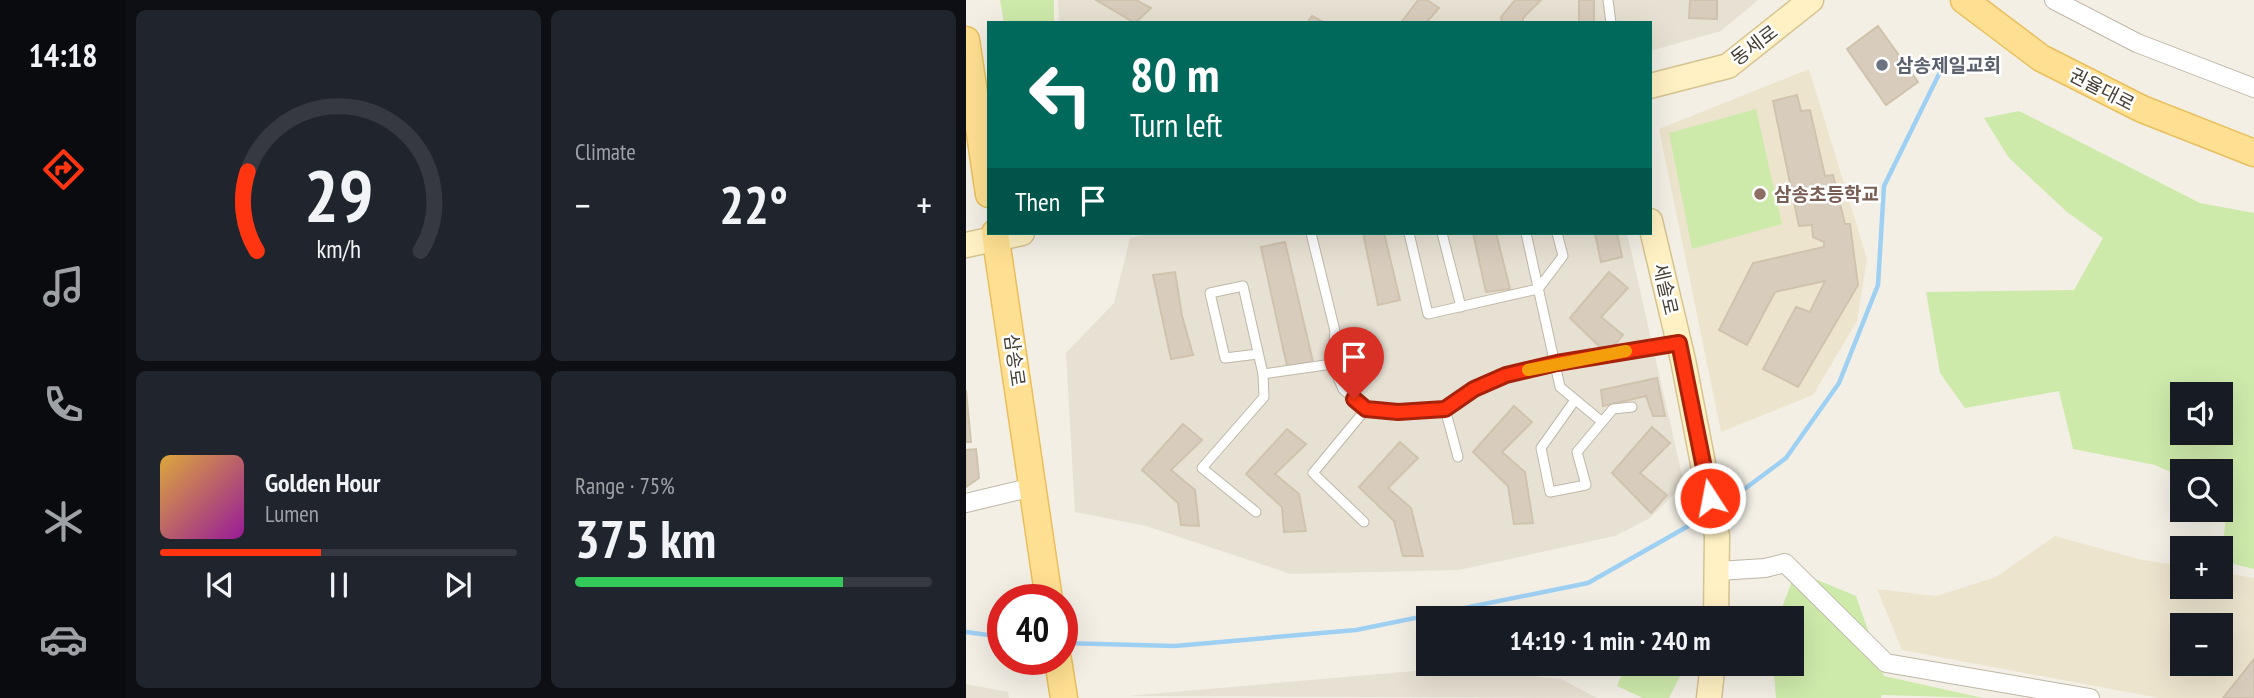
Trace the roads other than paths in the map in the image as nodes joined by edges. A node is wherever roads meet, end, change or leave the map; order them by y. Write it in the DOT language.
graph roads {
  1 [pos="1608,0"];
  2 [pos="1811,0"];
  3 [pos="1964,0"];
  4 [pos="2054,0"];
  5 [pos="1611,21"];
  6 [pos="966,40"];
  7 [pos="1652,85"];
  8 [pos="2254,88"];
  9 [pos="2254,153"];
  10 [pos="987,181"];
  11 [pos="1652,229"];
  12 [pos="995,235"];
  13 [pos="1311,235"];
  14 [pos="1409,235"];
  15 [pos="1443,235"];
  16 [pos="1526,235"];
  17 [pos="1558,235"];
  18 [pos="966,245"];
  19 [pos="1538,289"];
  20 [pos="1461,307"];
  21 [pos="1679,343"];
  22 [pos="1258,354"];
  23 [pos="1557,363"];
  24 [pos="1332,364"];
  25 [pos="1263,374"];
  26 [pos="1575,400"];
  27 [pos="1632,407"];
  28 [pos="1366,409"];
  29 [pos="1445,409"];
  30 [pos="1601,421"];
  31 [pos="1458,457"];
  32 [pos="1033,487"];
  33 [pos="966,503"];
  34 [pos="1256,512"];
  35 [pos="1364,522"];
  36 [pos="1718,571"];
  37 [pos="1047,584"];
  38 [pos="1717,606"];
  39 [pos="1060,675"];
  40 [pos="1712,676"];
  41 [pos="1063,698"];
  42 [pos="1709,698"];
  43 [pos="2090,698"];
  1 -- 5 [label="lane"];
  2 -- 7 [label="street, 동세로"];
  3 -- 9 [label="main road, 권율대로"];
  4 -- 8 [label="street"];
  6 -- 10 [label="main road"];
  11 -- 21 [label="street, 세솔로"];
  12 -- 18 [label="street"];
  12 -- 32 [label="main road, 삼송로"];
  13 -- 24 [label="lane"];
  14 -- 20 [label="lane"];
  15 -- 20 [label="lane"];
  16 -- 19 [label="lane"];
  17 -- 19 [label="lane"];
  19 -- 20 [label="lane"];
  19 -- 23 [label="lane"];
  21 -- 23 [label="lane"];
  21 -- 36 [label="street, 세솔로"];
  22 -- 22 [label="lane"];
  22 -- 25 [label="lane"];
  23 -- 26 [label="lane"];
  23 -- 29 [label="lane"];
  24 -- 25 [label="lane"];
  24 -- 28 [label="lane"];
  25 -- 34 [label="lane"];
  26 -- 30 [label="lane"];
  26 -- 30 [label="lane"];
  27 -- 30 [label="lane"];
  28 -- 29 [label="lane"];
  28 -- 35 [label="lane"];
  29 -- 31 [label="lane"];
  32 -- 33 [label="street"];
  32 -- 37 [label="main road, 삼송로"];
  36 -- 38 [label="street"];
  36 -- 43 [label="street"];
  39 -- 41 [label="main road"];
  40 -- 42 [label="street"];
}
